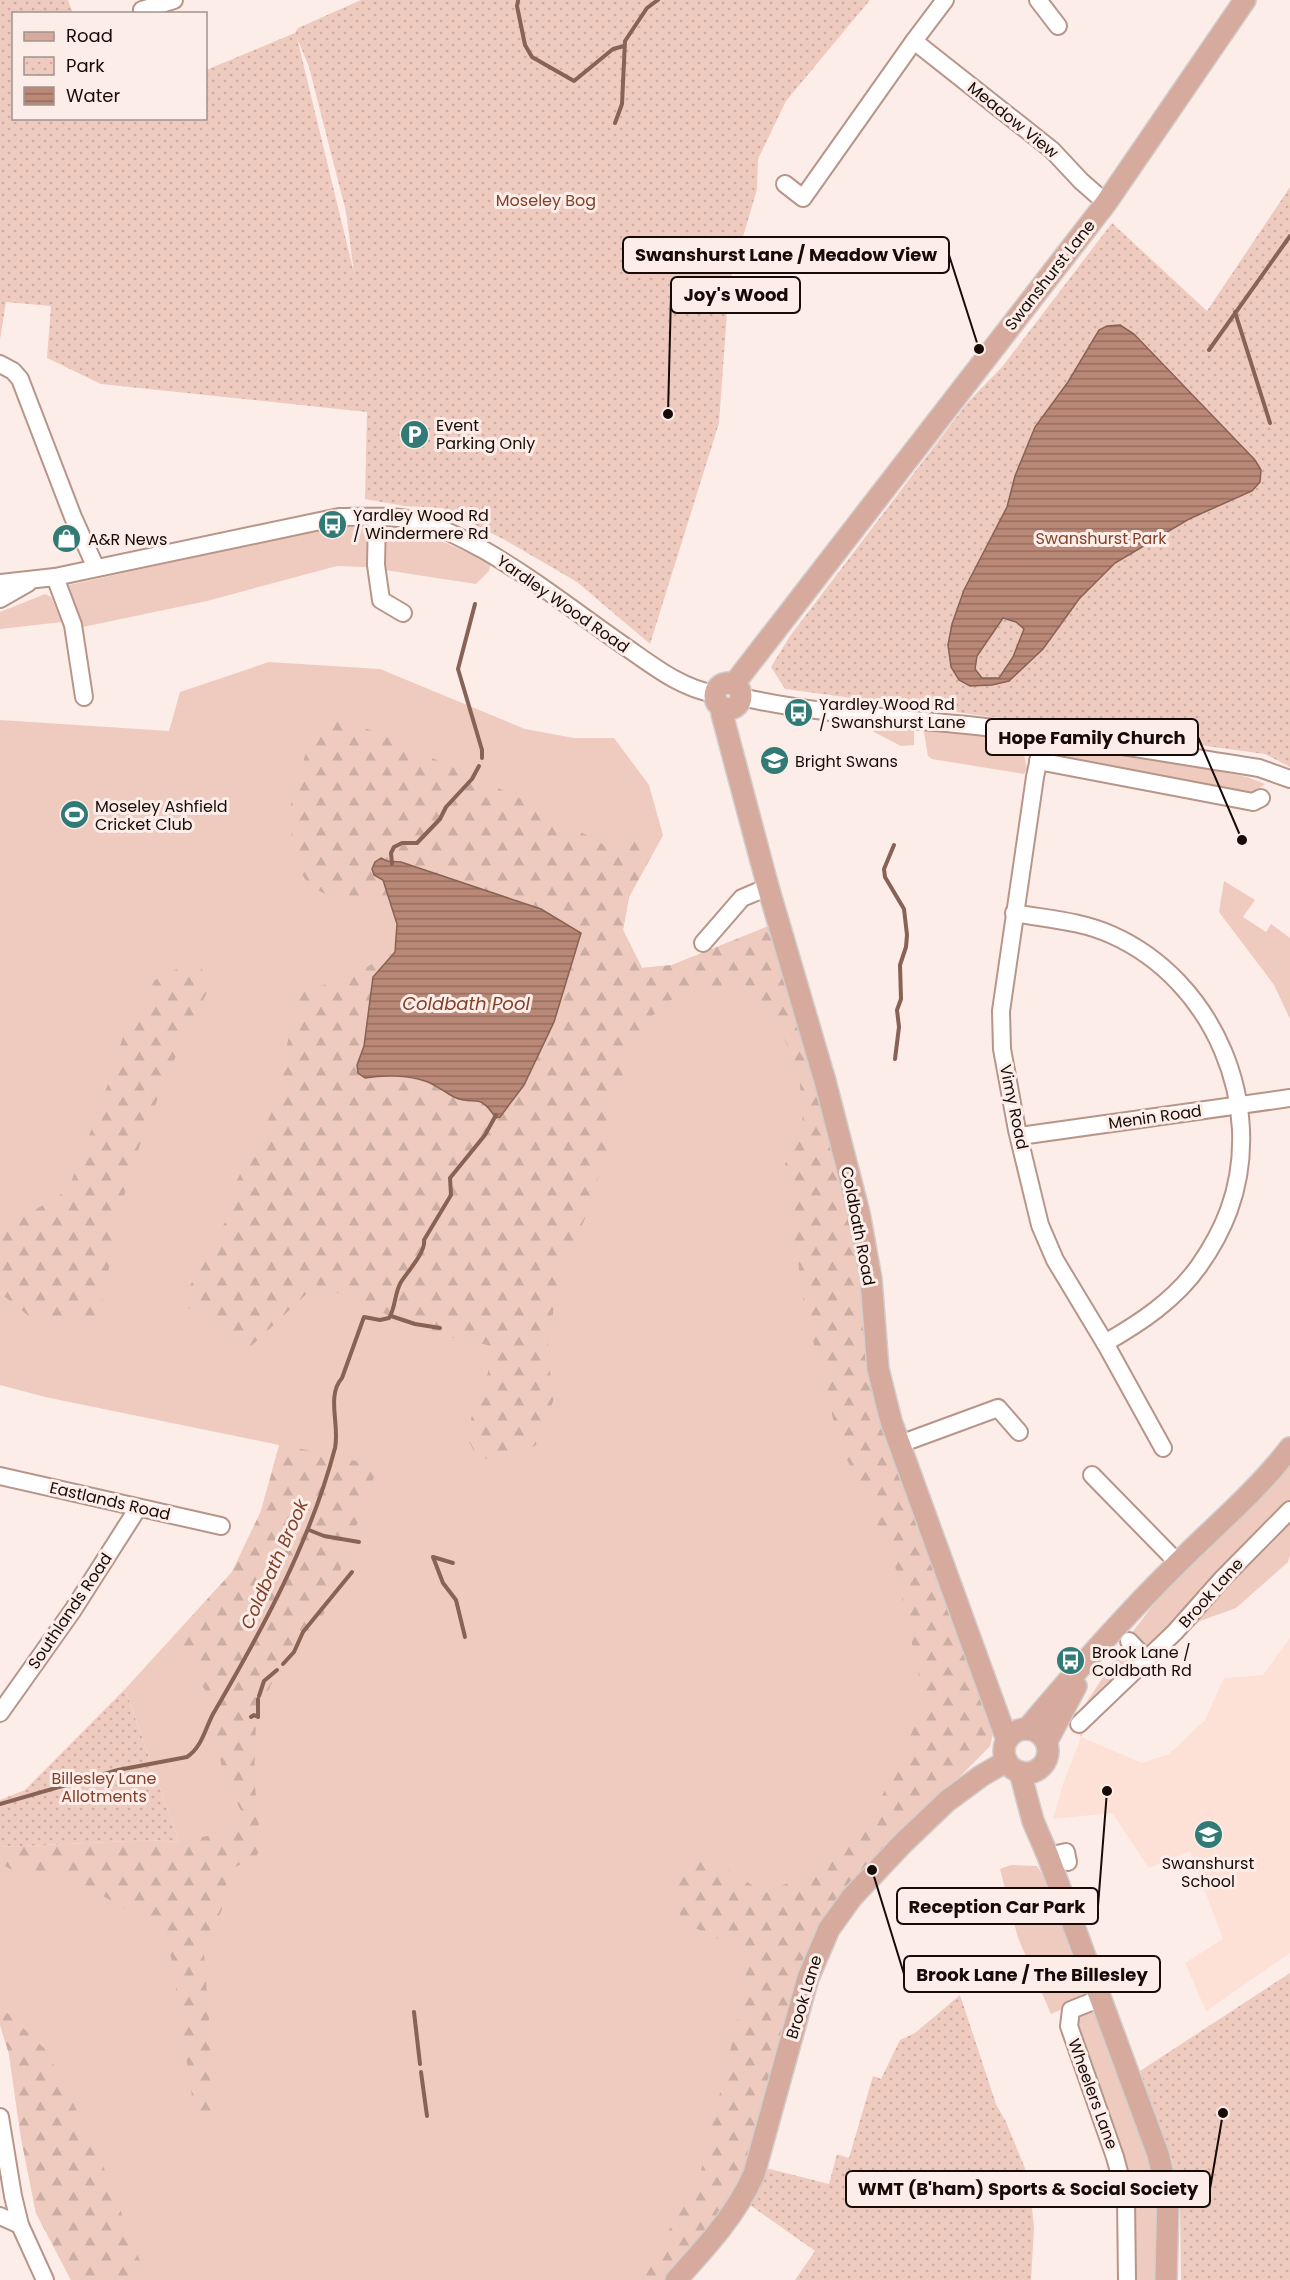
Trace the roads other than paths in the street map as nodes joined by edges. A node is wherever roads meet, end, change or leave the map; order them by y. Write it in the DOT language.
graph roads {
  1 [pos="174,0"];
  2 [pos="945,0"];
  3 [pos="1038,0"];
  4 [pos="1245,0"];
  5 [pos="138,8"];
  6 [pos="1058,26"];
  7 [pos="915,41"];
  8 [pos="785,184"];
  9 [pos="1107,203"];
  10 [pos="0,364"];
  11 [pos="377,517"];
  12 [pos="96,568"];
  13 [pos="55,577"];
  14 [pos="31,581"];
  15 [pos="0,583"];
  16 [pos="0,599"];
  17 [pos="403,613"];
  18 [pos="738,690"];
  19 [pos="84,697"];
  20 [pos="719,700"];
  21 [pos="1044,735"];
  22 [pos="1038,761"];
  23 [pos="1290,779"];
  24 [pos="1261,798"];
  25 [pos="768,887"];
  26 [pos="1014,914"];
  27 [pos="703,943"];
  28 [pos="1290,1098"];
  29 [pos="1239,1105"];
  30 [pos="1020,1136"];
  31 [pos="1105,1343"];
  32 [pos="1019,1432"];
  33 [pos="900,1444"];
  34 [pos="1163,1448"];
  35 [pos="1290,1448"];
  36 [pos="1092,1475"];
  37 [pos="0,1476"];
  38 [pos="138,1508"];
  39 [pos="1290,1510"];
  40 [pos="221,1526"];
  41 [pos="1178,1563"];
  42 [pos="1128,1641"];
  43 [pos="1101,1644"];
  44 [pos="1147,1660"];
  45 [pos="0,1713"];
  46 [pos="1079,1724"];
  47 [pos="1027,1729"];
  48 [pos="1007,1740"];
  49 [pos="1047,1741"];
  50 [pos="1042,1765"];
  51 [pos="1012,1767"];
  52 [pos="1033,1821"];
  53 [pos="1048,1856"];
  54 [pos="1068,1862"];
  55 [pos="1101,1998"];
  56 [pos="0,2117"];
  57 [pos="1168,2196"];
  58 [pos="1126,2198"];
  59 [pos="0,2216"];
  60 [pos="20,2225"];
  61 [pos="45,2280"];
  62 [pos="676,2280"];
  63 [pos="1127,2280"];
  64 [pos="1166,2280"];
  1 -- 5 [label="street"];
  2 -- 7 [label="street"];
  3 -- 6 [label="street"];
  4 -- 9 [label="main road, Swanshurst Lane"];
  7 -- 8 [label="street"];
  7 -- 9 [label="street, Meadow View"];
  9 -- 18 [label="main road, Swanshurst Lane"];
  10 -- 12 [label="street"];
  11 -- 12 [label="street, Yardley Wood Road"];
  11 -- 17 [label="street"];
  11 -- 20 [label="street, Yardley Wood Road"];
  12 -- 13 [label="street, Yardley Wood Road"];
  13 -- 14 [label="street, Yardley Wood Road"];
  13 -- 19 [label="street"];
  14 -- 15 [label="street, Yardley Wood Road"];
  14 -- 16 [label="street, Yardley Wood Road"];
  18 -- 20 [label="main road"];
  18 -- 21 [label="street"];
  20 -- 25 [label="main road, Coldbath Road"];
  21 -- 22 [label="street, Vimy Road"];
  21 -- 23 [label="street"];
  22 -- 24 [label="street"];
  22 -- 26 [label="street, Vimy Road"];
  25 -- 27 [label="street"];
  25 -- 33 [label="main road, Coldbath Road"];
  26 -- 29 [label="street"];
  26 -- 30 [label="street, Vimy Road"];
  28 -- 29 [label="street, Menin Road"];
  29 -- 30 [label="street, Menin Road"];
  29 -- 31 [label="street"];
  30 -- 31 [label="street, Vimy Road"];
  31 -- 34 [label="street, Vimy Road"];
  32 -- 33 [label="street"];
  33 -- 48 [label="main road, Coldbath Road"];
  35 -- 41 [label="main road"];
  36 -- 41 [label="street"];
  37 -- 38 [label="street, Eastlands Road"];
  38 -- 40 [label="street, Eastlands Road"];
  38 -- 45 [label="street, Southlands Road"];
  39 -- 44 [label="street, Brook Lane"];
  41 -- 43 [label="main road"];
  42 -- 44 [label="street"];
  43 -- 47 [label="main road"];
  43 -- 49 [label="main road"];
  44 -- 46 [label="street, Brook Lane"];
  47 -- 48 [label="main road"];
  47 -- 49 [label="main road"];
  48 -- 51 [label="main road"];
  49 -- 50 [label="main road"];
  50 -- 51 [label="main road"];
  50 -- 52 [label="main road"];
  51 -- 52 [label="main road"];
  51 -- 62 [label="main road, Brook Lane"];
  52 -- 53 [label="main road"];
  53 -- 54 [label="street"];
  53 -- 55 [label="main road"];
  55 -- 57 [label="main road"];
  55 -- 58 [label="street, Wheelers Lane"];
  56 -- 60 [label="street"];
  57 -- 58 [label="street"];
  57 -- 64 [label="main road"];
  58 -- 63 [label="street, Wheelers Lane"];
  59 -- 60 [label="street"];
  60 -- 61 [label="street"];
}
